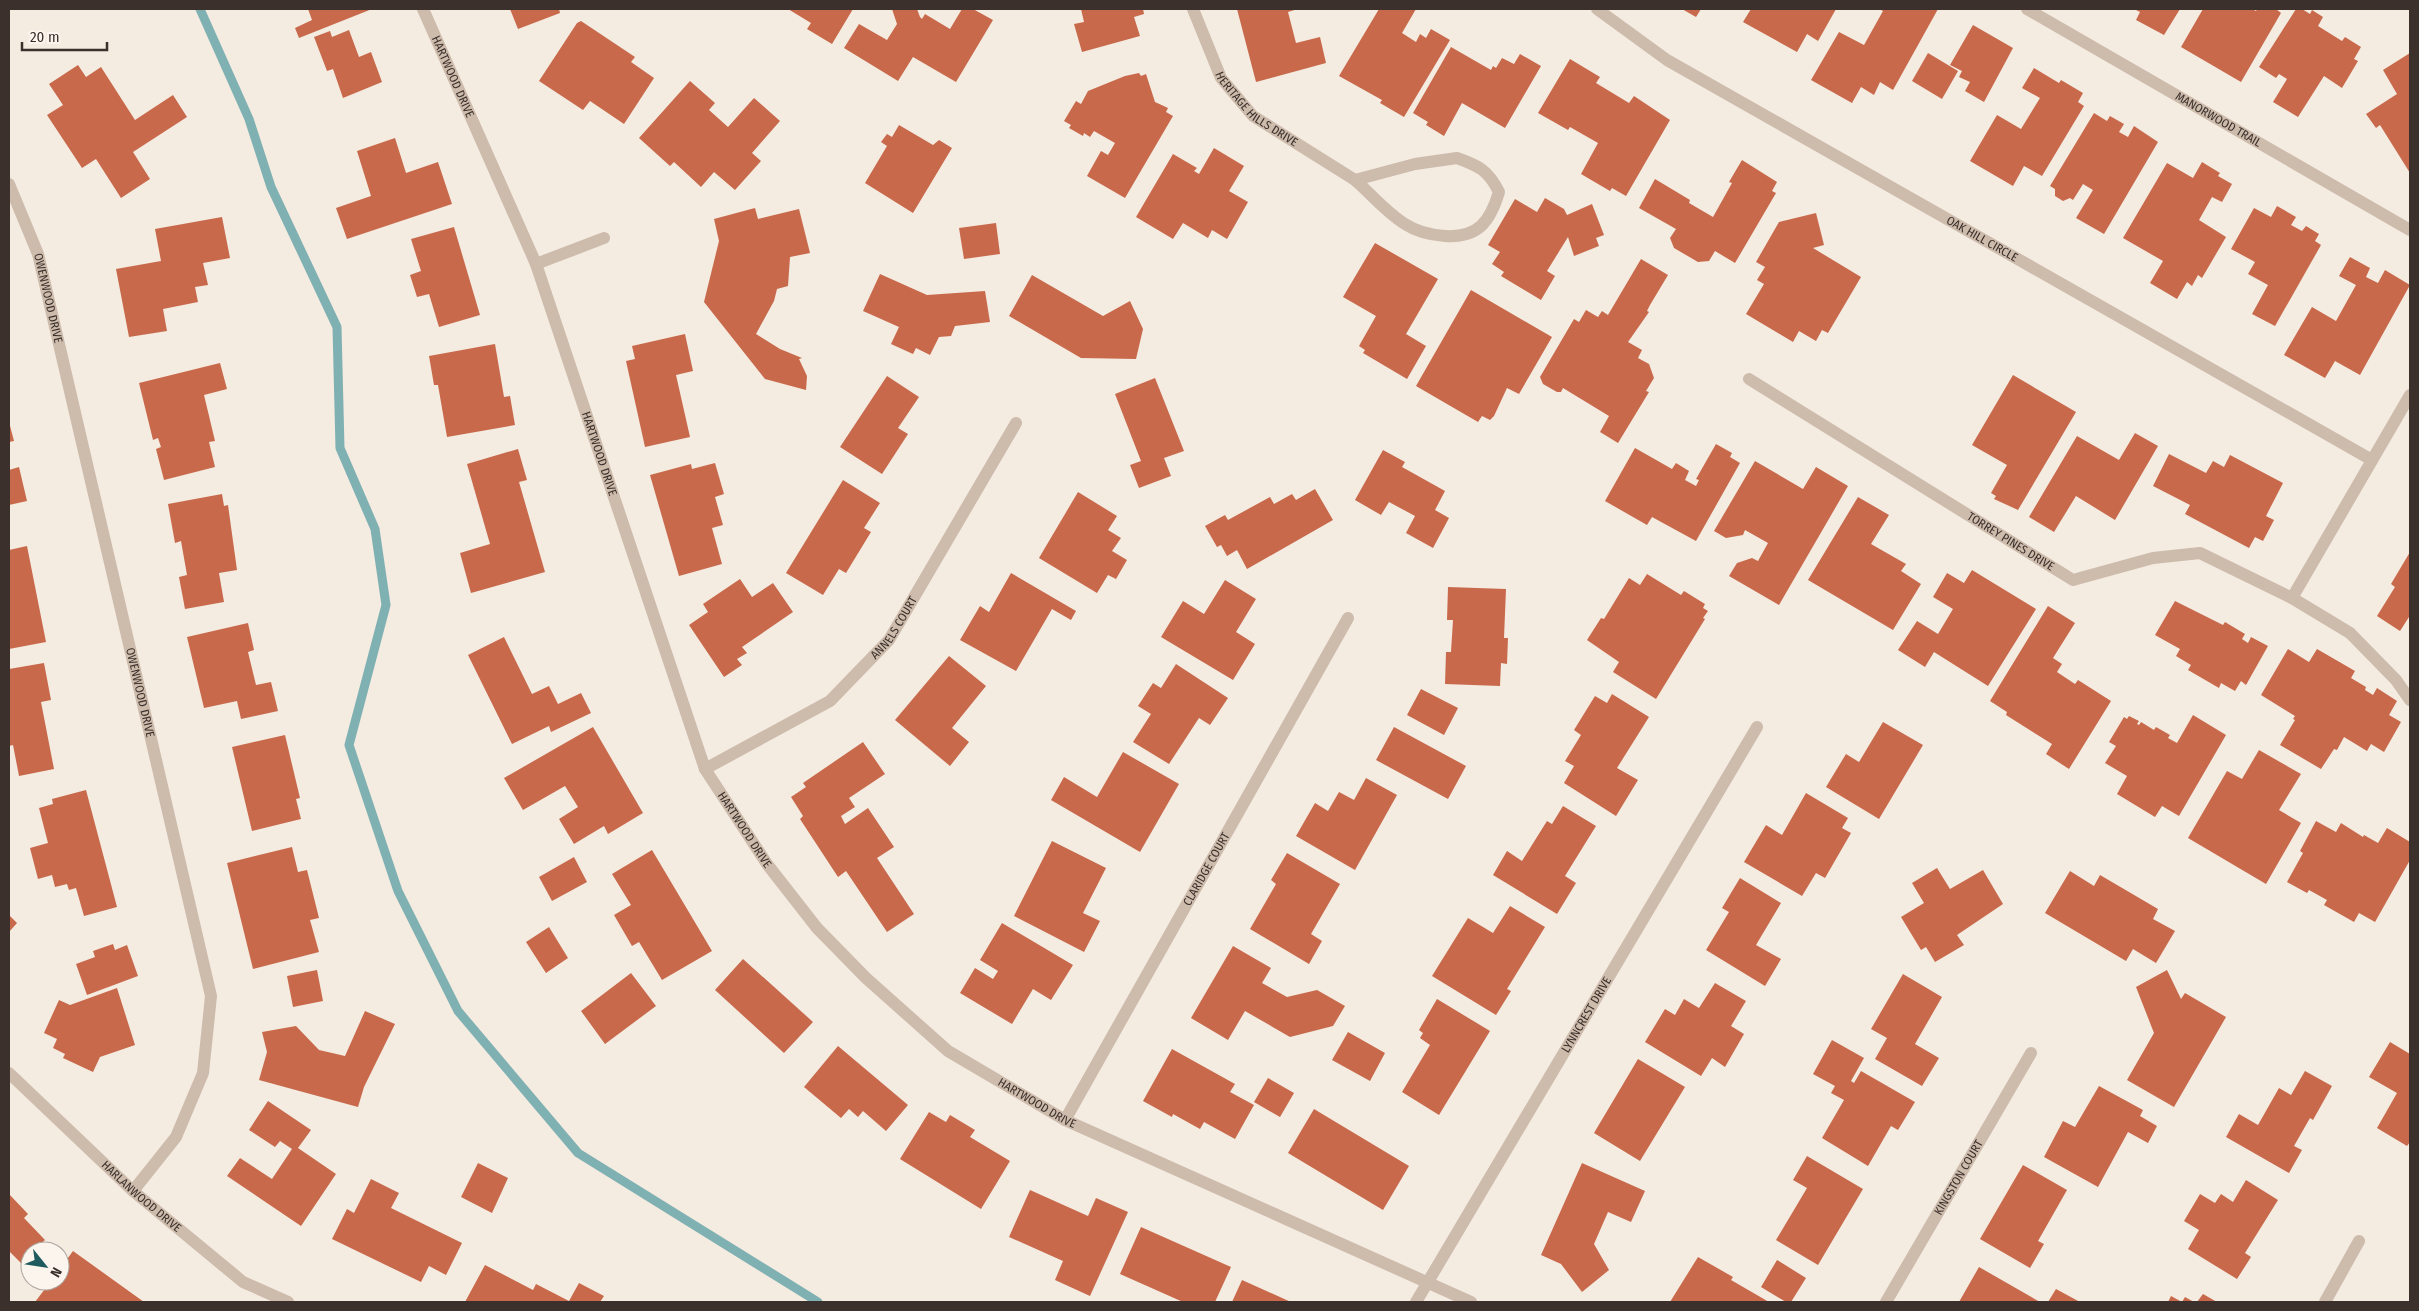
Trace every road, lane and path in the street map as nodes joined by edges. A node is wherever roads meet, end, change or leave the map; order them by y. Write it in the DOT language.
graph roads {
  1 [pos="423,9"];
  2 [pos="1193,9"];
  3 [pos="1597,9"];
  4 [pos="2027,9"];
  5 [pos="1355,180"];
  6 [pos="9,184"];
  7 [pos="2410,230"];
  8 [pos="604,238"];
  9 [pos="536,264"];
  10 [pos="1748,379"];
  11 [pos="2410,395"];
  12 [pos="1016,423"];
  13 [pos="2372,460"];
  14 [pos="2292,598"];
  15 [pos="1348,618"];
  16 [pos="2410,700"];
  17 [pos="1757,726"];
  18 [pos="705,769"];
  19 [pos="2031,1053"];
  20 [pos="9,1073"];
  21 [pos="1065,1120"];
  22 [pos="133,1191"];
  23 [pos="2359,1241"];
  24 [pos="1426,1284"];
  25 [pos="288,1302"];
  26 [pos="1416,1302"];
  27 [pos="1472,1302"];
  28 [pos="1886,1302"];
  29 [pos="2325,1302"];
  1 -- 9 [label="street, HARTWOOD DRIVE"];
  2 -- 5 [label="street, HERITAGE HILLS DRIVE"];
  3 -- 13 [label="street, OAK HILL CIRCLE"];
  4 -- 7 [label="street, MANORWOOD TRAIL"];
  5 -- 5 [label="street, HERITAGE HILLS DRIVE"];
  6 -- 22 [label="street, OWENWOOD DRIVE"];
  8 -- 9 [label="street"];
  9 -- 18 [label="street, HARTWOOD DRIVE"];
  10 -- 14 [label="street, TORREY PINES DRIVE"];
  11 -- 13 [label="street"];
  12 -- 18 [label="street, ANNELS COURT"];
  13 -- 14 [label="street"];
  14 -- 16 [label="street, TORREY PINES DRIVE"];
  15 -- 21 [label="street, CLARIDGE COURT"];
  17 -- 24 [label="street, LYNNCREST DRIVE"];
  18 -- 21 [label="street, HARTWOOD DRIVE"];
  19 -- 28 [label="street, KINGSTON COURT"];
  20 -- 22 [label="street, HARLANWOOD DRIVE"];
  21 -- 24 [label="street, HARTWOOD DRIVE"];
  22 -- 25 [label="street, HARLANWOOD DRIVE"];
  23 -- 29 [label="street"];
  24 -- 26 [label="street, LYNNCREST DRIVE"];
  24 -- 27 [label="street, HARTWOOD DRIVE"];
}
